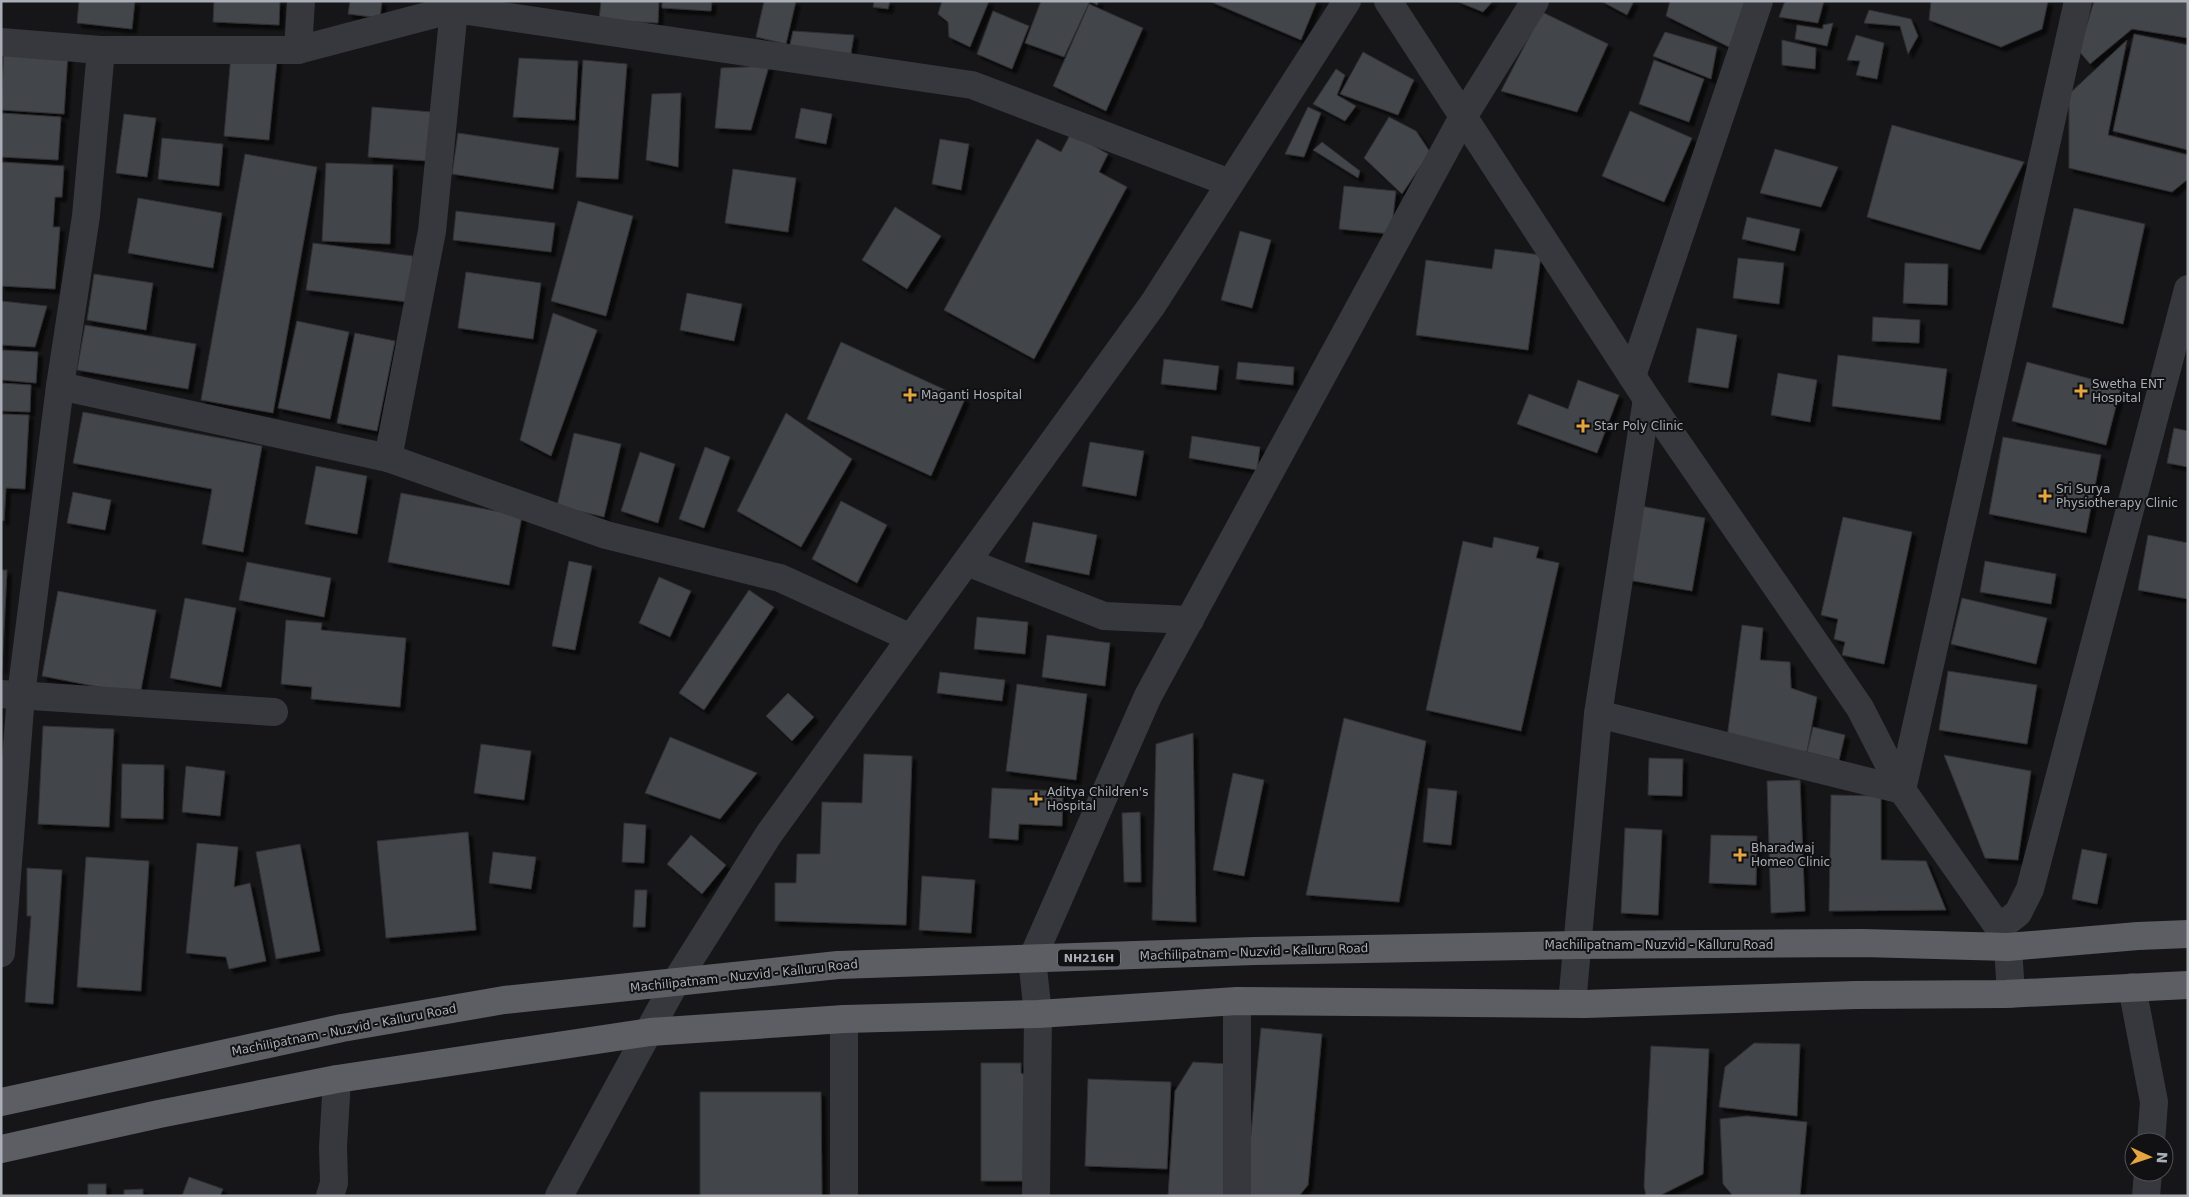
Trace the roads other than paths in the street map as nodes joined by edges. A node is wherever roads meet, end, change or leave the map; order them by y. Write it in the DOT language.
graph roads {
  1 [pos="301,1"];
  2 [pos="1346,1"];
  3 [pos="1388,1"];
  4 [pos="1536,1"];
  5 [pos="1759,1"];
  6 [pos="2078,1"];
  7 [pos="454,9"];
  8 [pos="1,42"];
  9 [pos="101,50"];
  10 [pos="298,50"];
  11 [pos="1463,117"];
  12 [pos="1230,183"];
  13 [pos="2188,289"];
  14 [pos="1632,376"];
  15 [pos="60,386"];
  16 [pos="1647,399"];
  17 [pos="388,458"];
  18 [pos="966,562"];
  19 [pos="1190,620"];
  20 [pos="911,638"];
  21 [pos="11,695"];
  22 [pos="274,712"];
  23 [pos="1598,714"];
  24 [pos="1902,790"];
  25 [pos="5,845"];
  26 [pos="2188,934"];
  27 [pos="2003,938"];
  28 [pos="1577,945"];
  29 [pos="1,953"];
  30 [pos="1032,959"];
  31 [pos="675,983"];
  32 [pos="2188,985"];
  33 [pos="2132,987"];
  34 [pos="2011,994"];
  35 [pos="1236,1001"];
  36 [pos="1572,1004"];
  37 [pos="1038,1014"];
  38 [pos="844,1019"];
  39 [pos="650,1032"];
  40 [pos="337,1079"];
  41 [pos="1,1102"];
  42 [pos="2152,1132"];
  43 [pos="1,1149"];
  44 [pos="2147,1182"];
  45 [pos="330,1196"];
  46 [pos="559,1196"];
  47 [pos="844,1196"];
  48 [pos="1036,1196"];
  49 [pos="1237,1196"];
  50 [pos="2146,1196"];
  1 -- 10 [label="street"];
  2 -- 12 [label="street"];
  3 -- 11 [label="street"];
  4 -- 11 [label="street"];
  5 -- 14 [label="street"];
  6 -- 24 [label="street"];
  7 -- 10 [label="street"];
  7 -- 12 [label="street"];
  7 -- 17 [label="street"];
  8 -- 9 [label="street"];
  9 -- 10 [label="street"];
  9 -- 15 [label="street"];
  11 -- 14 [label="street"];
  11 -- 19 [label="street"];
  12 -- 18 [label="street"];
  13 -- 27 [label="street"];
  14 -- 16 [label="street"];
  15 -- 17 [label="street"];
  15 -- 21 [label="street"];
  16 -- 23 [label="street"];
  16 -- 24 [label="street"];
  17 -- 20 [label="street"];
  18 -- 19 [label="street"];
  18 -- 20 [label="street"];
  19 -- 30 [label="street"];
  20 -- 31 [label="street"];
  21 -- 22 [label="street"];
  21 -- 25 [label="street"];
  23 -- 24 [label="street"];
  23 -- 28 [label="street"];
  24 -- 27 [label="street"];
  25 -- 29 [label="street"];
  26 -- 27 [label="highway, Machilipatnam - Nuzvid - Kalluru Road / NH216H"];
  27 -- 28 [label="highway, Machilipatnam - Nuzvid - Kalluru Road / NH216H"];
  27 -- 34 [label="street"];
  28 -- 30 [label="highway, Machilipatnam - Nuzvid - Kalluru Road / NH216H"];
  28 -- 36 [label="street"];
  30 -- 31 [label="highway, Machilipatnam - Nuzvid - Kalluru Road / NH216H"];
  30 -- 37 [label="street"];
  31 -- 39 [label="street"];
  31 -- 41 [label="highway, Machilipatnam - Nuzvid - Kalluru Road / NH216H"];
  32 -- 33 [label="highway"];
  33 -- 34 [label="highway"];
  33 -- 42 [label="street"];
  34 -- 36 [label="highway"];
  35 -- 36 [label="highway"];
  35 -- 37 [label="highway"];
  35 -- 49 [label="street"];
  37 -- 38 [label="highway"];
  37 -- 48 [label="street"];
  38 -- 39 [label="highway"];
  38 -- 47 [label="street"];
  39 -- 40 [label="highway"];
  39 -- 46 [label="street"];
  40 -- 43 [label="highway"];
  40 -- 45 [label="street"];
  44 -- 50 [label="street"];
}
